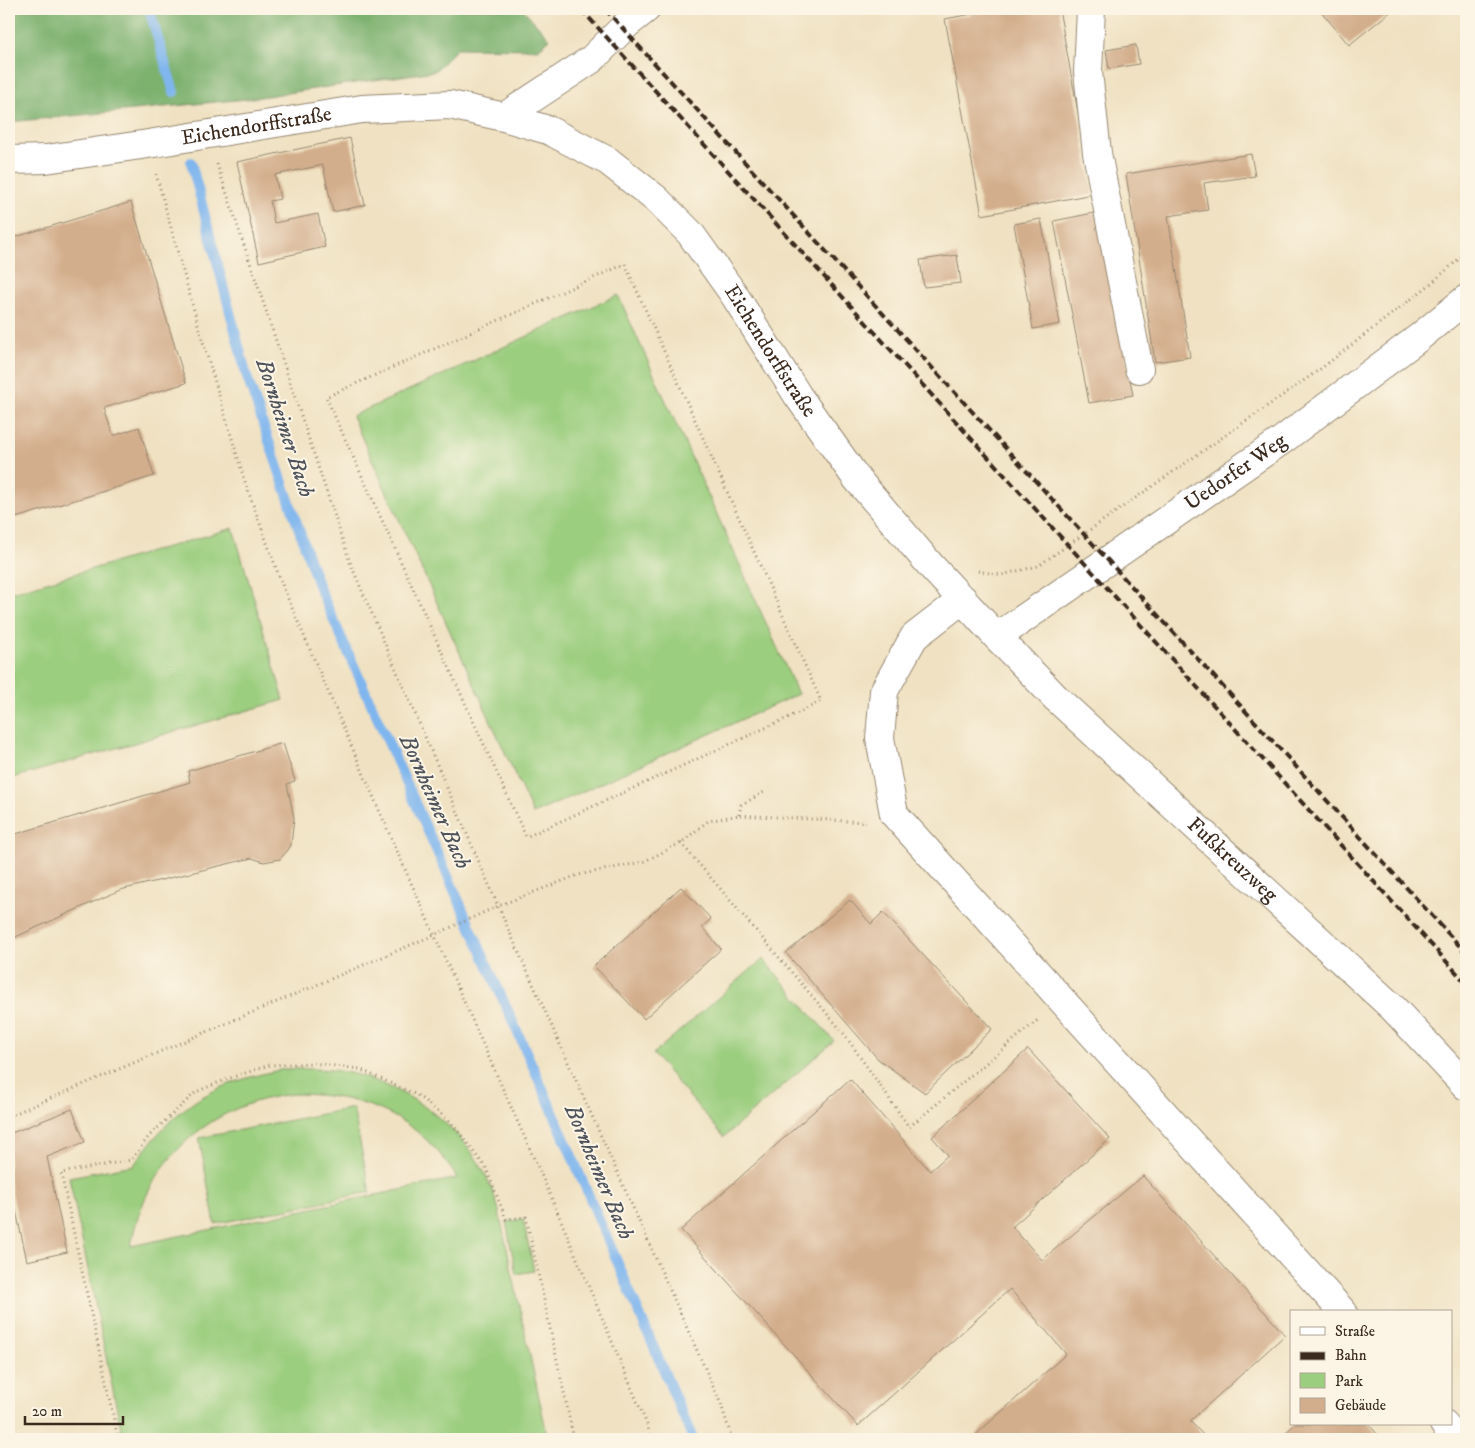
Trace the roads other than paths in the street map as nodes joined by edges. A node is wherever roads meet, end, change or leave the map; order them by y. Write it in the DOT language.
graph roads {
  1 [pos="646,9"];
  2 [pos="1091,9"];
  3 [pos="504,117"];
  4 [pos="9,160"];
  5 [pos="1466,299"];
  6 [pos="1139,369"];
  7 [pos="963,599"];
  8 [pos="997,637"];
  9 [pos="1466,1086"];
  10 [pos="1341,1310"];
  11 [pos="1446,1426"];
  12 [pos="1457,1439"];
  1 -- 3 [label="street"];
  2 -- 6 [label="street"];
  3 -- 4 [label="street, Eichendorffstraße"];
  3 -- 7 [label="street, Eichendorffstraße"];
  5 -- 8 [label="street, Uedorfer Weg"];
  7 -- 8 [label="street, Eichendorffstraße"];
  7 -- 10 [label="street"];
  8 -- 9 [label="street, Fußkreuzweg"];
  11 -- 12 [label="street"];
}
